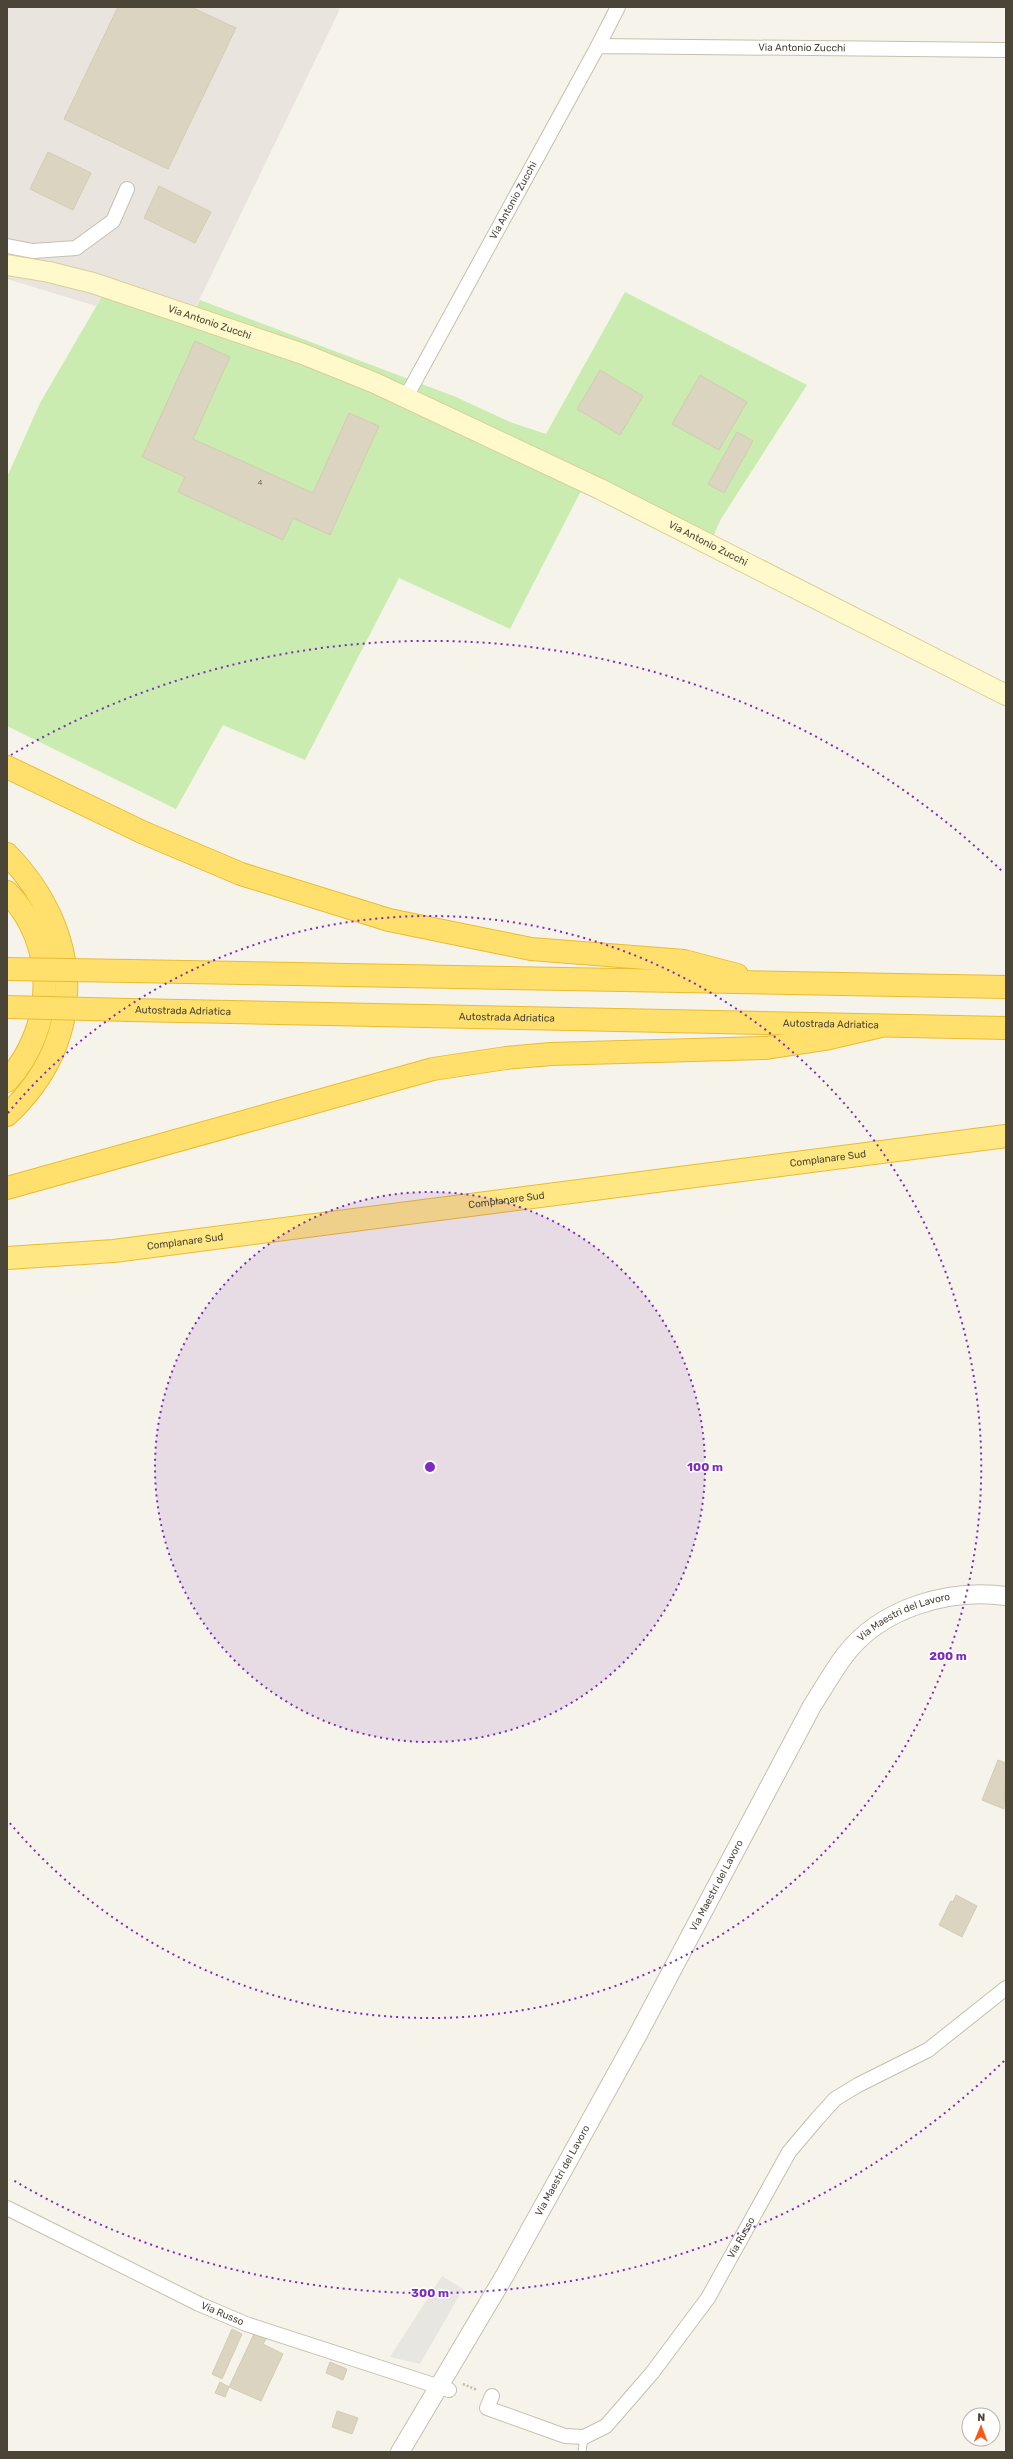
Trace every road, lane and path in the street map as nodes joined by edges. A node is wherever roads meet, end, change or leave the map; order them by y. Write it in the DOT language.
graph roads {
  1 [pos="618,7"];
  2 [pos="598,46"];
  3 [pos="1006,50"];
  4 [pos="127,189"];
  5 [pos="7,246"];
  6 [pos="7,265"];
  7 [pos="406,398"];
  8 [pos="1006,695"];
  9 [pos="7,767"];
  10 [pos="7,854"];
  11 [pos="7,892"];
  12 [pos="7,969"];
  13 [pos="759,982"];
  14 [pos="1006,987"];
  15 [pos="7,1007"];
  16 [pos="881,1026"];
  17 [pos="1006,1028"];
  18 [pos="7,1081"];
  19 [pos="7,1115"];
  20 [pos="1006,1136"];
  21 [pos="7,1188"];
  22 [pos="7,1258"];
  23 [pos="1006,1596"];
  24 [pos="1006,1988"];
  25 [pos="7,2208"];
  26 [pos="444,2388"];
  27 [pos="492,2396"];
  28 [pos="584,2437"];
  29 [pos="400,2452"];
  30 [pos="414,2452"];
  31 [pos="582,2452"];
  1 -- 2 [label="street, Via Antonio Zucchi"];
  2 -- 3 [label="street, Via Antonio Zucchi"];
  2 -- 7 [label="street, Via Antonio Zucchi"];
  4 -- 5 [label="street"];
  6 -- 7 [label="main road, Via Antonio Zucchi"];
  7 -- 8 [label="main road, Via Antonio Zucchi"];
  9 -- 13 [label="highway"];
  10 -- 19 [label="highway"];
  11 -- 18 [label="highway"];
  12 -- 13 [label="highway, bridge"];
  13 -- 14 [label="highway"];
  15 -- 16 [label="highway, Autostrada Adriatica, bridge"];
  16 -- 17 [label="highway, Autostrada Adriatica"];
  16 -- 21 [label="highway"];
  20 -- 22 [label="highway, Complanare Sud"];
  23 -- 26 [label="street, Via Maestri del Lavoro"];
  24 -- 28 [label="street, Via Russo"];
  25 -- 26 [label="street, Via Russo"];
  26 -- 29 [label="street, Via Maestri del Lavoro"];
  26 -- 30 [label="street, Via Maestri del Lavoro"];
  27 -- 28 [label="street"];
  28 -- 31 [label="lane"];
}
